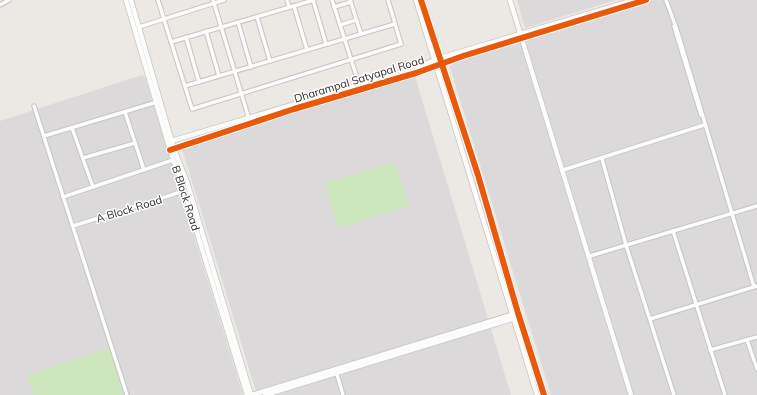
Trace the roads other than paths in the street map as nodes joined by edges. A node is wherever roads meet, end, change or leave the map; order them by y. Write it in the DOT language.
graph roads {
  1 [pos="9,0"];
  2 [pos="126,0"];
  3 [pos="131,0"];
  4 [pos="158,0"];
  5 [pos="224,0"];
  6 [pos="287,0"];
  7 [pos="313,0"];
  8 [pos="332,0"];
  9 [pos="388,0"];
  10 [pos="416,0"];
  11 [pos="421,0"];
  12 [pos="510,0"];
  13 [pos="634,0"];
  14 [pos="646,0"];
  15 [pos="666,0"];
  16 [pos="351,1"];
  17 [pos="213,2"];
  18 [pos="0,5"];
  19 [pos="294,6"];
  20 [pos="289,7"];
  21 [pos="334,7"];
  22 [pos="257,17"];
  23 [pos="164,20"];
  24 [pos="356,20"];
  25 [pos="238,22"];
  26 [pos="395,24"];
  27 [pos="340,25"];
  28 [pos="139,27"];
  29 [pos="221,27"];
  30 [pos="206,31"];
  31 [pos="360,34"];
  32 [pos="522,36"];
  33 [pos="186,37"];
  34 [pos="344,39"];
  35 [pos="171,42"];
  36 [pos="326,44"];
  37 [pos="307,50"];
  38 [pos="437,59"];
  39 [pos="350,60"];
  40 [pos="270,61"];
  41 [pos="252,66"];
  42 [pos="439,66"];
  43 [pos="235,72"];
  44 [pos="219,76"];
  45 [pos="199,82"];
  46 [pos="359,84"];
  47 [pos="185,86"];
  48 [pos="242,94"];
  49 [pos="157,102"];
  50 [pos="34,106"];
  51 [pos="125,112"];
  52 [pos="249,119"];
  53 [pos="704,125"];
  54 [pos="72,128"];
  55 [pos="44,136"];
  56 [pos="170,142"];
  57 [pos="135,143"];
  58 [pos="172,149"];
  59 [pos="82,158"];
  60 [pos="602,159"];
  61 [pos="173,160"];
  62 [pos="144,170"];
  63 [pos="563,170"];
  64 [pos="93,186"];
  65 [pos="184,191"];
  66 [pos="63,196"];
  67 [pos="757,206"];
  68 [pos="732,213"];
  69 [pos="73,226"];
  70 [pos="673,231"];
  71 [pos="626,245"];
  72 [pos="590,256"];
  73 [pos="756,286"];
  74 [pos="696,304"];
  75 [pos="516,316"];
  76 [pos="650,319"];
  77 [pos="757,337"];
  78 [pos="747,340"];
  79 [pos="710,350"];
  80 [pos="757,369"];
  81 [pos="336,371"];
  82 [pos="127,395"];
  83 [pos="247,395"];
  84 [pos="251,395"];
  85 [pos="265,395"];
  86 [pos="343,395"];
  87 [pos="537,395"];
  88 [pos="544,395"];
  89 [pos="631,395"];
  90 [pos="674,395"];
  91 [pos="725,395"];
  1 -- 18 [label="street"];
  2 -- 49 [label="street, B Block Road"];
  3 -- 28 [label="street, B Block Road"];
  4 -- 23 [label="street"];
  5 -- 17 [label="street"];
  6 -- 20 [label="street"];
  7 -- 19 [label="street"];
  7 -- 36 [label="street"];
  8 -- 21 [label="street"];
  9 -- 26 [label="street"];
  10 -- 38 [label="street"];
  11 -- 38 [label="street"];
  12 -- 32 [label="street"];
  13 -- 32 [label="street, Dharampal Satyapal Road"];
  14 -- 32 [label="street, Dharampal Satyapal Road"];
  15 -- 53 [label="street"];
  16 -- 21 [label="street"];
  16 -- 24 [label="street"];
  17 -- 23 [label="street"];
  17 -- 29 [label="street"];
  19 -- 20 [label="street"];
  19 -- 37 [label="street"];
  20 -- 22 [label="street"];
  21 -- 27 [label="street"];
  22 -- 25 [label="street"];
  22 -- 40 [label="street"];
  23 -- 28 [label="street"];
  23 -- 35 [label="street"];
  24 -- 27 [label="street"];
  24 -- 31 [label="street"];
  25 -- 29 [label="street"];
  25 -- 41 [label="street"];
  26 -- 31 [label="street"];
  26 -- 39 [label="street"];
  27 -- 34 [label="street"];
  28 -- 56 [label="street, B Block Road"];
  29 -- 30 [label="street"];
  29 -- 43 [label="street"];
  30 -- 33 [label="street"];
  30 -- 44 [label="street"];
  31 -- 34 [label="street"];
  32 -- 38 [label="street, Dharampal Satyapal Road"];
  32 -- 42 [label="street, Dharampal Satyapal Road"];
  32 -- 63 [label="street"];
  33 -- 35 [label="street"];
  33 -- 45 [label="street"];
  34 -- 36 [label="street"];
  34 -- 39 [label="street"];
  35 -- 47 [label="street"];
  36 -- 37 [label="street"];
  37 -- 40 [label="street"];
  38 -- 42 [label="street"];
  38 -- 46 [label="street, Dharampal Satyapal Road"];
  39 -- 46 [label="street"];
  39 -- 48 [label="street"];
  40 -- 41 [label="street"];
  41 -- 43 [label="street"];
  42 -- 58 [label="street, Dharampal Satyapal Road"];
  42 -- 75 [label="street"];
  43 -- 44 [label="street"];
  43 -- 48 [label="street"];
  44 -- 45 [label="street"];
  45 -- 47 [label="street"];
  46 -- 52 [label="street, Dharampal Satyapal Road"];
  47 -- 48 [label="street"];
  48 -- 52 [label="street"];
  49 -- 51 [label="street"];
  49 -- 56 [label="street, B Block Road"];
  50 -- 55 [label="street"];
  51 -- 54 [label="street"];
  51 -- 57 [label="street"];
  52 -- 56 [label="street, Dharampal Satyapal Road"];
  53 -- 60 [label="street"];
  53 -- 68 [label="street"];
  54 -- 55 [label="street"];
  54 -- 59 [label="street"];
  55 -- 66 [label="street"];
  56 -- 58 [label="street, B Block Road"];
  57 -- 59 [label="street"];
  57 -- 62 [label="street"];
  58 -- 61 [label="street, B Block Road"];
  58 -- 84 [label="street, B Block Road"];
  59 -- 64 [label="street"];
  60 -- 63 [label="street"];
  60 -- 71 [label="street"];
  61 -- 62 [label="street"];
  61 -- 65 [label="street, B Block Road"];
  62 -- 64 [label="street"];
  63 -- 72 [label="street"];
  64 -- 66 [label="street"];
  65 -- 69 [label="street, A Block Road"];
  65 -- 83 [label="street, B Block Road"];
  66 -- 69 [label="street"];
  67 -- 68 [label="street"];
  68 -- 70 [label="street"];
  68 -- 73 [label="street"];
  69 -- 82 [label="street"];
  70 -- 71 [label="street"];
  70 -- 74 [label="street"];
  71 -- 72 [label="street"];
  71 -- 76 [label="street"];
  72 -- 89 [label="street"];
  73 -- 74 [label="street"];
  74 -- 76 [label="street"];
  74 -- 79 [label="street"];
  75 -- 81 [label="street"];
  75 -- 87 [label="street"];
  75 -- 88 [label="street"];
  76 -- 90 [label="street"];
  77 -- 78 [label="street"];
  78 -- 79 [label="street"];
  78 -- 80 [label="street"];
  79 -- 91 [label="street"];
  81 -- 84 [label="street"];
  81 -- 85 [label="street"];
  81 -- 86 [label="street"];
}
